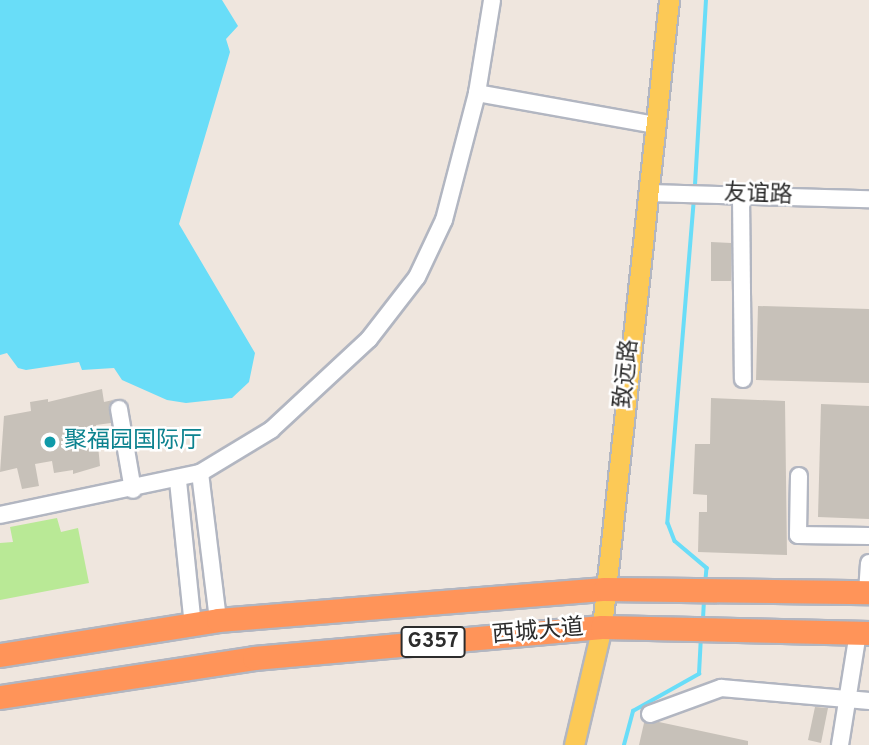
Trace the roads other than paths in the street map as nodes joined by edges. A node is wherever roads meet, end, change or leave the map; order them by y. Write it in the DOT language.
graph roads {
  1 [pos="492,0"];
  2 [pos="669,0"];
  3 [pos="477,93"];
  4 [pos="655,125"];
  5 [pos="648,193"];
  6 [pos="741,196"];
  7 [pos="869,199"];
  8 [pos="743,379"];
  9 [pos="119,409"];
  10 [pos="200,474"];
  11 [pos="799,476"];
  12 [pos="178,481"];
  13 [pos="133,490"];
  14 [pos="0,514"];
  15 [pos="869,536"];
  16 [pos="869,563"];
  17 [pos="605,589"];
  18 [pos="868,592"];
  19 [pos="218,620"];
  20 [pos="193,625"];
  21 [pos="602,627"];
  22 [pos="863,633"];
  23 [pos="0,655"];
  24 [pos="0,697"];
  25 [pos="848,697"];
  26 [pos="869,701"];
  27 [pos="650,714"];
  28 [pos="574,745"];
  29 [pos="840,745"];
  1 -- 3 [label="street"];
  2 -- 4 [label="main road, 致远路"];
  3 -- 4 [label="street"];
  3 -- 10 [label="street"];
  4 -- 5 [label="main road, 致远路"];
  5 -- 6 [label="street, 友谊路"];
  5 -- 17 [label="main road, 致远路"];
  6 -- 7 [label="street, 友谊路"];
  6 -- 8 [label="street"];
  9 -- 13 [label="street"];
  10 -- 12 [label="street"];
  10 -- 19 [label="street"];
  11 -- 15 [label="street"];
  12 -- 13 [label="street"];
  12 -- 20 [label="street"];
  13 -- 14 [label="street"];
  16 -- 18 [label="street"];
  17 -- 18 [label="highway, 西城大道 / G357"];
  17 -- 19 [label="highway, 西城大道 / G357"];
  17 -- 21 [label="main road, 致远路"];
  19 -- 20 [label="highway, 西城大道 / G357"];
  20 -- 23 [label="highway, 西城大道 / G357"];
  21 -- 22 [label="highway, 西城大道 / G357"];
  21 -- 24 [label="highway, 西城大道 / G357"];
  21 -- 28 [label="main road, 致远路"];
  22 -- 25 [label="street"];
  25 -- 26 [label="street"];
  25 -- 27 [label="street"];
  25 -- 29 [label="street"];
}
